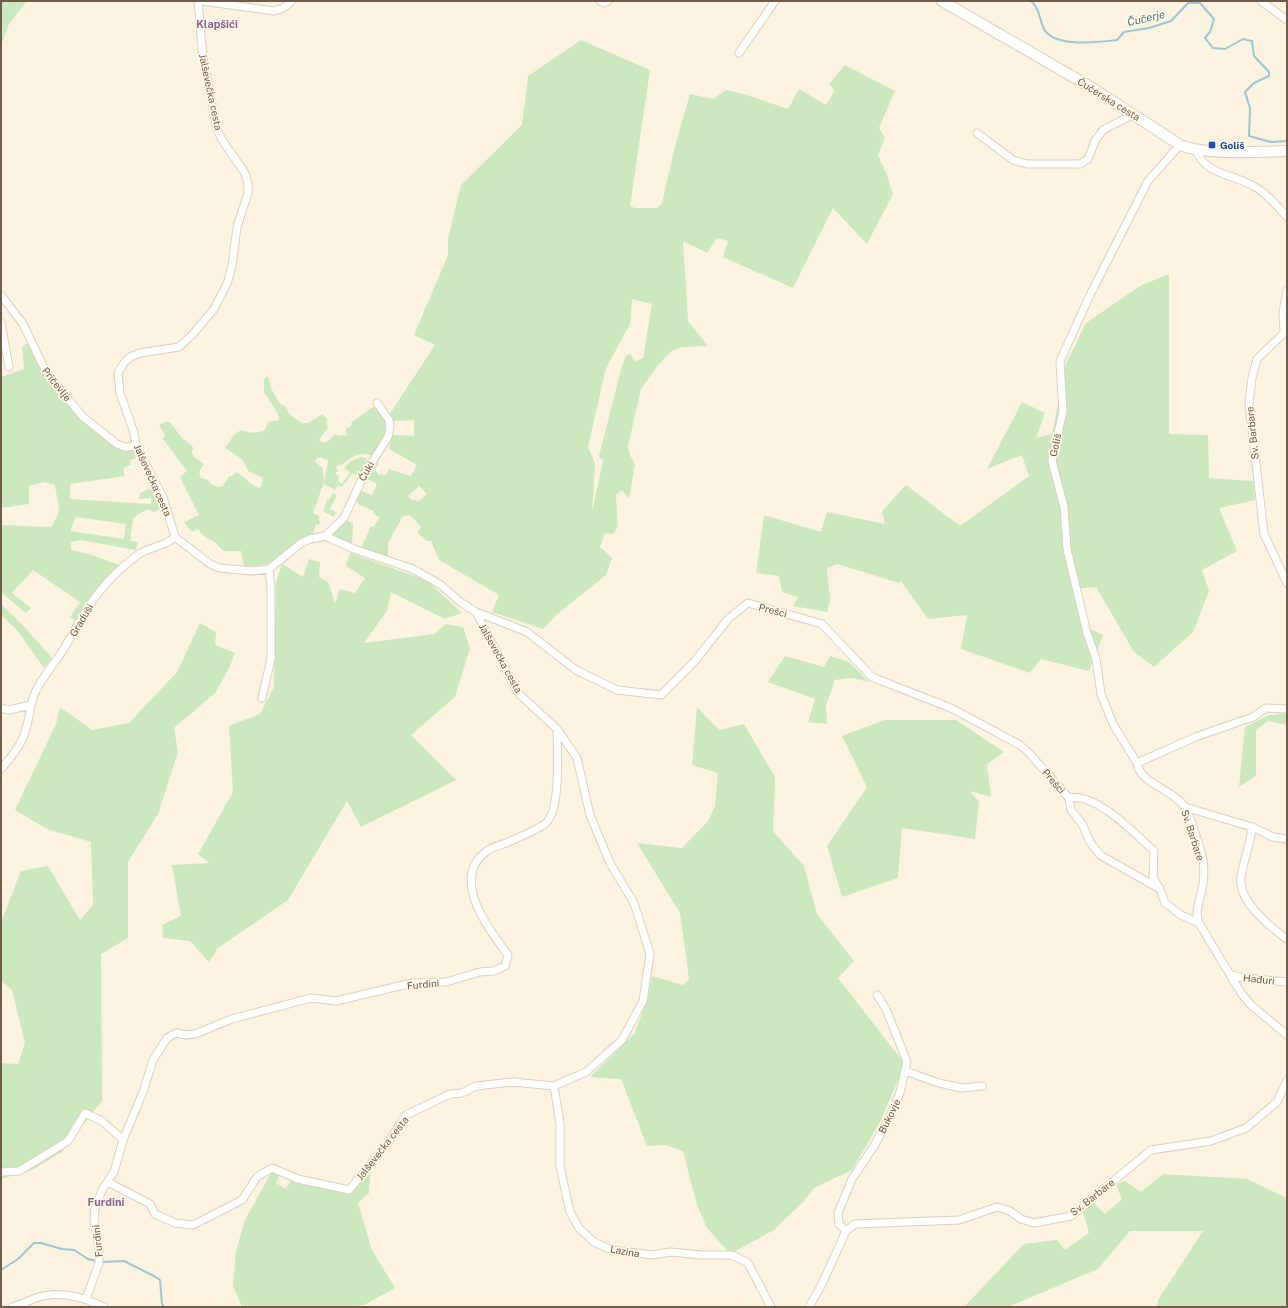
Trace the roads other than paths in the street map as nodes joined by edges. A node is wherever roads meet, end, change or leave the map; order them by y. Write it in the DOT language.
graph roads {
  1 [pos="198,1"];
  2 [pos="202,1"];
  3 [pos="292,1"];
  4 [pos="600,1"];
  5 [pos="608,1"];
  6 [pos="775,1"];
  7 [pos="942,1"];
  8 [pos="1261,1"];
  9 [pos="1287,20"];
  10 [pos="739,53"];
  11 [pos="1134,114"];
  12 [pos="977,133"];
  13 [pos="1180,146"];
  14 [pos="1196,150"];
  15 [pos="1287,151"];
  16 [pos="1287,217"];
  17 [pos="1287,290"];
  18 [pos="1,295"];
  19 [pos="1,323"];
  20 [pos="1285,334"];
  21 [pos="9,366"];
  22 [pos="377,403"];
  23 [pos="136,446"];
  24 [pos="326,536"];
  25 [pos="175,537"];
  26 [pos="269,569"];
  27 [pos="1287,583"];
  28 [pos="476,612"];
  29 [pos="262,698"];
  30 [pos="31,705"];
  31 [pos="1,708"];
  32 [pos="1287,709"];
  33 [pos="558,729"];
  34 [pos="1136,763"];
  35 [pos="1,769"];
  36 [pos="1068,798"];
  37 [pos="1185,807"];
  38 [pos="1252,827"];
  39 [pos="1287,839"];
  40 [pos="1160,889"];
  41 [pos="1199,923"];
  42 [pos="1287,939"];
  43 [pos="1231,975"];
  44 [pos="1287,982"];
  45 [pos="877,995"];
  46 [pos="1287,1035"];
  47 [pos="905,1071"];
  48 [pos="1287,1080"];
  49 [pos="554,1086"];
  50 [pos="982,1086"];
  51 [pos="123,1140"];
  52 [pos="1,1172"];
  53 [pos="108,1182"];
  54 [pos="846,1231"];
  55 [pos="86,1299"];
  56 [pos="12,1307"];
  57 [pos="104,1307"];
  58 [pos="771,1307"];
  59 [pos="809,1307"];
  1 -- 23 [label="street, Jalševečka cesta"];
  2 -- 3 [label="street"];
  4 -- 5 [label="street"];
  6 -- 10 [label="street"];
  7 -- 11 [label="street, Čučerska cesta"];
  8 -- 9 [label="street"];
  11 -- 12 [label="street"];
  11 -- 13 [label="street, Čučerska cesta"];
  13 -- 14 [label="street, Čučerska cesta"];
  13 -- 34 [label="street, Goliš"];
  14 -- 15 [label="street, Čučerska cesta"];
  14 -- 16 [label="street"];
  17 -- 20 [label="street, Sv. Barbare"];
  18 -- 23 [label="street, Pričevlje"];
  19 -- 21 [label="street"];
  20 -- 27 [label="street, Sv. Barbare"];
  22 -- 24 [label="street, Ćuki"];
  23 -- 25 [label="street, Jalševečka cesta"];
  24 -- 26 [label="street"];
  24 -- 28 [label="street, Jalševečka cesta"];
  25 -- 26 [label="street"];
  25 -- 30 [label="street, Graduši"];
  26 -- 29 [label="street"];
  28 -- 33 [label="street, Jalševečka cesta"];
  28 -- 36 [label="street, Prešci"];
  30 -- 31 [label="street"];
  30 -- 35 [label="street, Graduši"];
  32 -- 34 [label="street"];
  33 -- 49 [label="street, Jalševečka cesta"];
  33 -- 51 [label="street, Furdini"];
  34 -- 37 [label="street, Sv. Barbare"];
  36 -- 40 [label="street, Prešci"];
  36 -- 40 [label="street, Prešci"];
  37 -- 38 [label="street"];
  37 -- 41 [label="street, Sv. Barbare"];
  38 -- 39 [label="street"];
  38 -- 42 [label="street"];
  40 -- 41 [label="street, Prešci"];
  41 -- 43 [label="street"];
  43 -- 44 [label="street, Hađuri"];
  43 -- 46 [label="street"];
  45 -- 47 [label="street, Bukovje"];
  47 -- 50 [label="street"];
  47 -- 54 [label="street, Bukovje"];
  48 -- 54 [label="street, Sv. Barbare"];
  49 -- 53 [label="street, Jalševečka cesta"];
  49 -- 58 [label="street, Lazina"];
  51 -- 52 [label="street"];
  51 -- 53 [label="street, Furdini"];
  53 -- 55 [label="street, Furdini"];
  54 -- 59 [label="street"];
  55 -- 56 [label="street"];
  55 -- 57 [label="street"];
}
